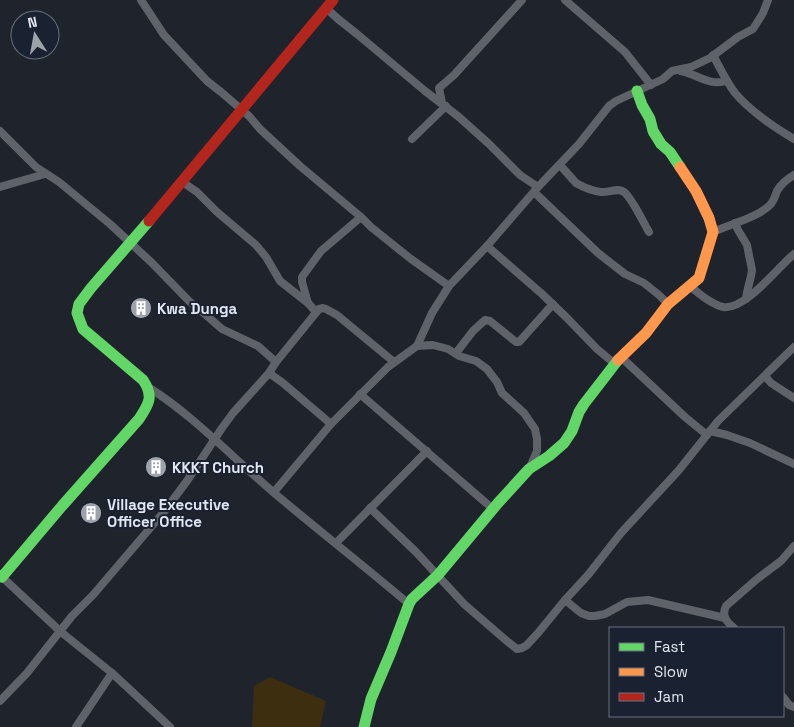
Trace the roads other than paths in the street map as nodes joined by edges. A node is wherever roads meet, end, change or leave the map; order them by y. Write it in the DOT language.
graph roads {
  1 [pos="141,0"];
  2 [pos="522,0"];
  3 [pos="565,0"];
  4 [pos="768,0"];
  5 [pos="330,4"];
  6 [pos="713,55"];
  7 [pos="677,70"];
  8 [pos="727,81"];
  9 [pos="651,85"];
  10 [pos="440,88"];
  11 [pos="425,91"];
  12 [pos="637,91"];
  13 [pos="444,105"];
  14 [pos="240,110"];
  15 [pos="0,131"];
  16 [pos="794,139"];
  17 [pos="412,140"];
  18 [pos="560,165"];
  19 [pos="46,174"];
  20 [pos="794,175"];
  21 [pos="181,181"];
  22 [pos="0,187"];
  23 [pos="536,189"];
  24 [pos="361,217"];
  25 [pos="736,223"];
  26 [pos="649,232"];
  27 [pos="713,232"];
  28 [pos="130,243"];
  29 [pos="487,246"];
  30 [pos="794,254"];
  31 [pos="449,286"];
  32 [pos="690,286"];
  33 [pos="746,299"];
  34 [pos="308,303"];
  35 [pos="553,304"];
  36 [pos="668,304"];
  37 [pos="316,312"];
  38 [pos="417,346"];
  39 [pos="794,347"];
  40 [pos="456,353"];
  41 [pos="618,361"];
  42 [pos="276,362"];
  43 [pos="394,362"];
  44 [pos="269,373"];
  45 [pos="765,376"];
  46 [pos="148,387"];
  47 [pos="360,394"];
  48 [pos="794,398"];
  49 [pos="331,424"];
  50 [pos="708,433"];
  51 [pos="214,440"];
  52 [pos="427,451"];
  53 [pos="794,464"];
  54 [pos="529,469"];
  55 [pos="274,492"];
  56 [pos="370,508"];
  57 [pos="494,509"];
  58 [pos="336,543"];
  59 [pos="794,546"];
  60 [pos="438,575"];
  61 [pos="1,576"];
  62 [pos="565,600"];
  63 [pos="409,604"];
  64 [pos="724,618"];
  65 [pos="733,627"];
  66 [pos="61,632"];
  67 [pos="112,673"];
  68 [pos="784,698"];
  69 [pos="0,701"];
  70 [pos="794,707"];
  71 [pos="76,727"];
  72 [pos="170,727"];
  73 [pos="364,727"];
  1 -- 14 [label="street"];
  2 -- 10 [label="street"];
  3 -- 9 [label="street"];
  4 -- 6 [label="street"];
  5 -- 11 [label="street"];
  5 -- 14 [label="street"];
  6 -- 7 [label="street"];
  6 -- 8 [label="street"];
  7 -- 8 [label="street"];
  7 -- 9 [label="street"];
  8 -- 16 [label="street"];
  9 -- 12 [label="street"];
  10 -- 11 [label="street"];
  10 -- 13 [label="street"];
  11 -- 13 [label="street"];
  12 -- 18 [label="street"];
  12 -- 27 [label="street"];
  13 -- 17 [label="street"];
  13 -- 23 [label="street"];
  14 -- 21 [label="street"];
  14 -- 24 [label="street"];
  15 -- 19 [label="street"];
  18 -- 23 [label="street"];
  18 -- 26 [label="street"];
  19 -- 22 [label="street"];
  19 -- 28 [label="street"];
  20 -- 25 [label="street"];
  21 -- 28 [label="street"];
  21 -- 34 [label="street"];
  23 -- 29 [label="street"];
  23 -- 36 [label="street"];
  24 -- 31 [label="street"];
  24 -- 34 [label="street"];
  25 -- 27 [label="street"];
  25 -- 33 [label="street"];
  27 -- 32 [label="street"];
  28 -- 42 [label="street"];
  28 -- 46 [label="street"];
  29 -- 31 [label="street"];
  29 -- 35 [label="street"];
  30 -- 33 [label="street"];
  31 -- 38 [label="street"];
  32 -- 33 [label="street"];
  32 -- 36 [label="street"];
  34 -- 37 [label="street"];
  35 -- 40 [label="street"];
  35 -- 41 [label="street"];
  36 -- 41 [label="street"];
  37 -- 42 [label="street"];
  37 -- 43 [label="street"];
  38 -- 40 [label="street"];
  38 -- 43 [label="street"];
  39 -- 45 [label="street"];
  40 -- 54 [label="street"];
  41 -- 50 [label="street"];
  41 -- 54 [label="street"];
  42 -- 44 [label="street"];
  43 -- 47 [label="street"];
  44 -- 49 [label="street"];
  44 -- 51 [label="street"];
  45 -- 48 [label="street"];
  45 -- 50 [label="street"];
  46 -- 51 [label="street"];
  46 -- 61 [label="street"];
  47 -- 49 [label="street"];
  47 -- 52 [label="street"];
  49 -- 55 [label="street"];
  50 -- 53 [label="street"];
  50 -- 62 [label="street"];
  51 -- 55 [label="street"];
  51 -- 66 [label="street"];
  52 -- 56 [label="street"];
  52 -- 57 [label="street"];
  54 -- 57 [label="street"];
  55 -- 58 [label="street"];
  56 -- 58 [label="street"];
  56 -- 60 [label="street"];
  57 -- 60 [label="street"];
  58 -- 63 [label="street"];
  59 -- 64 [label="street"];
  60 -- 62 [label="street"];
  60 -- 63 [label="street"];
  61 -- 66 [label="street"];
  62 -- 64 [label="street"];
  63 -- 73 [label="street"];
  64 -- 65 [label="street"];
  66 -- 67 [label="street"];
  66 -- 69 [label="street"];
  67 -- 71 [label="street"];
  67 -- 72 [label="street"];
  68 -- 70 [label="street"];
}
